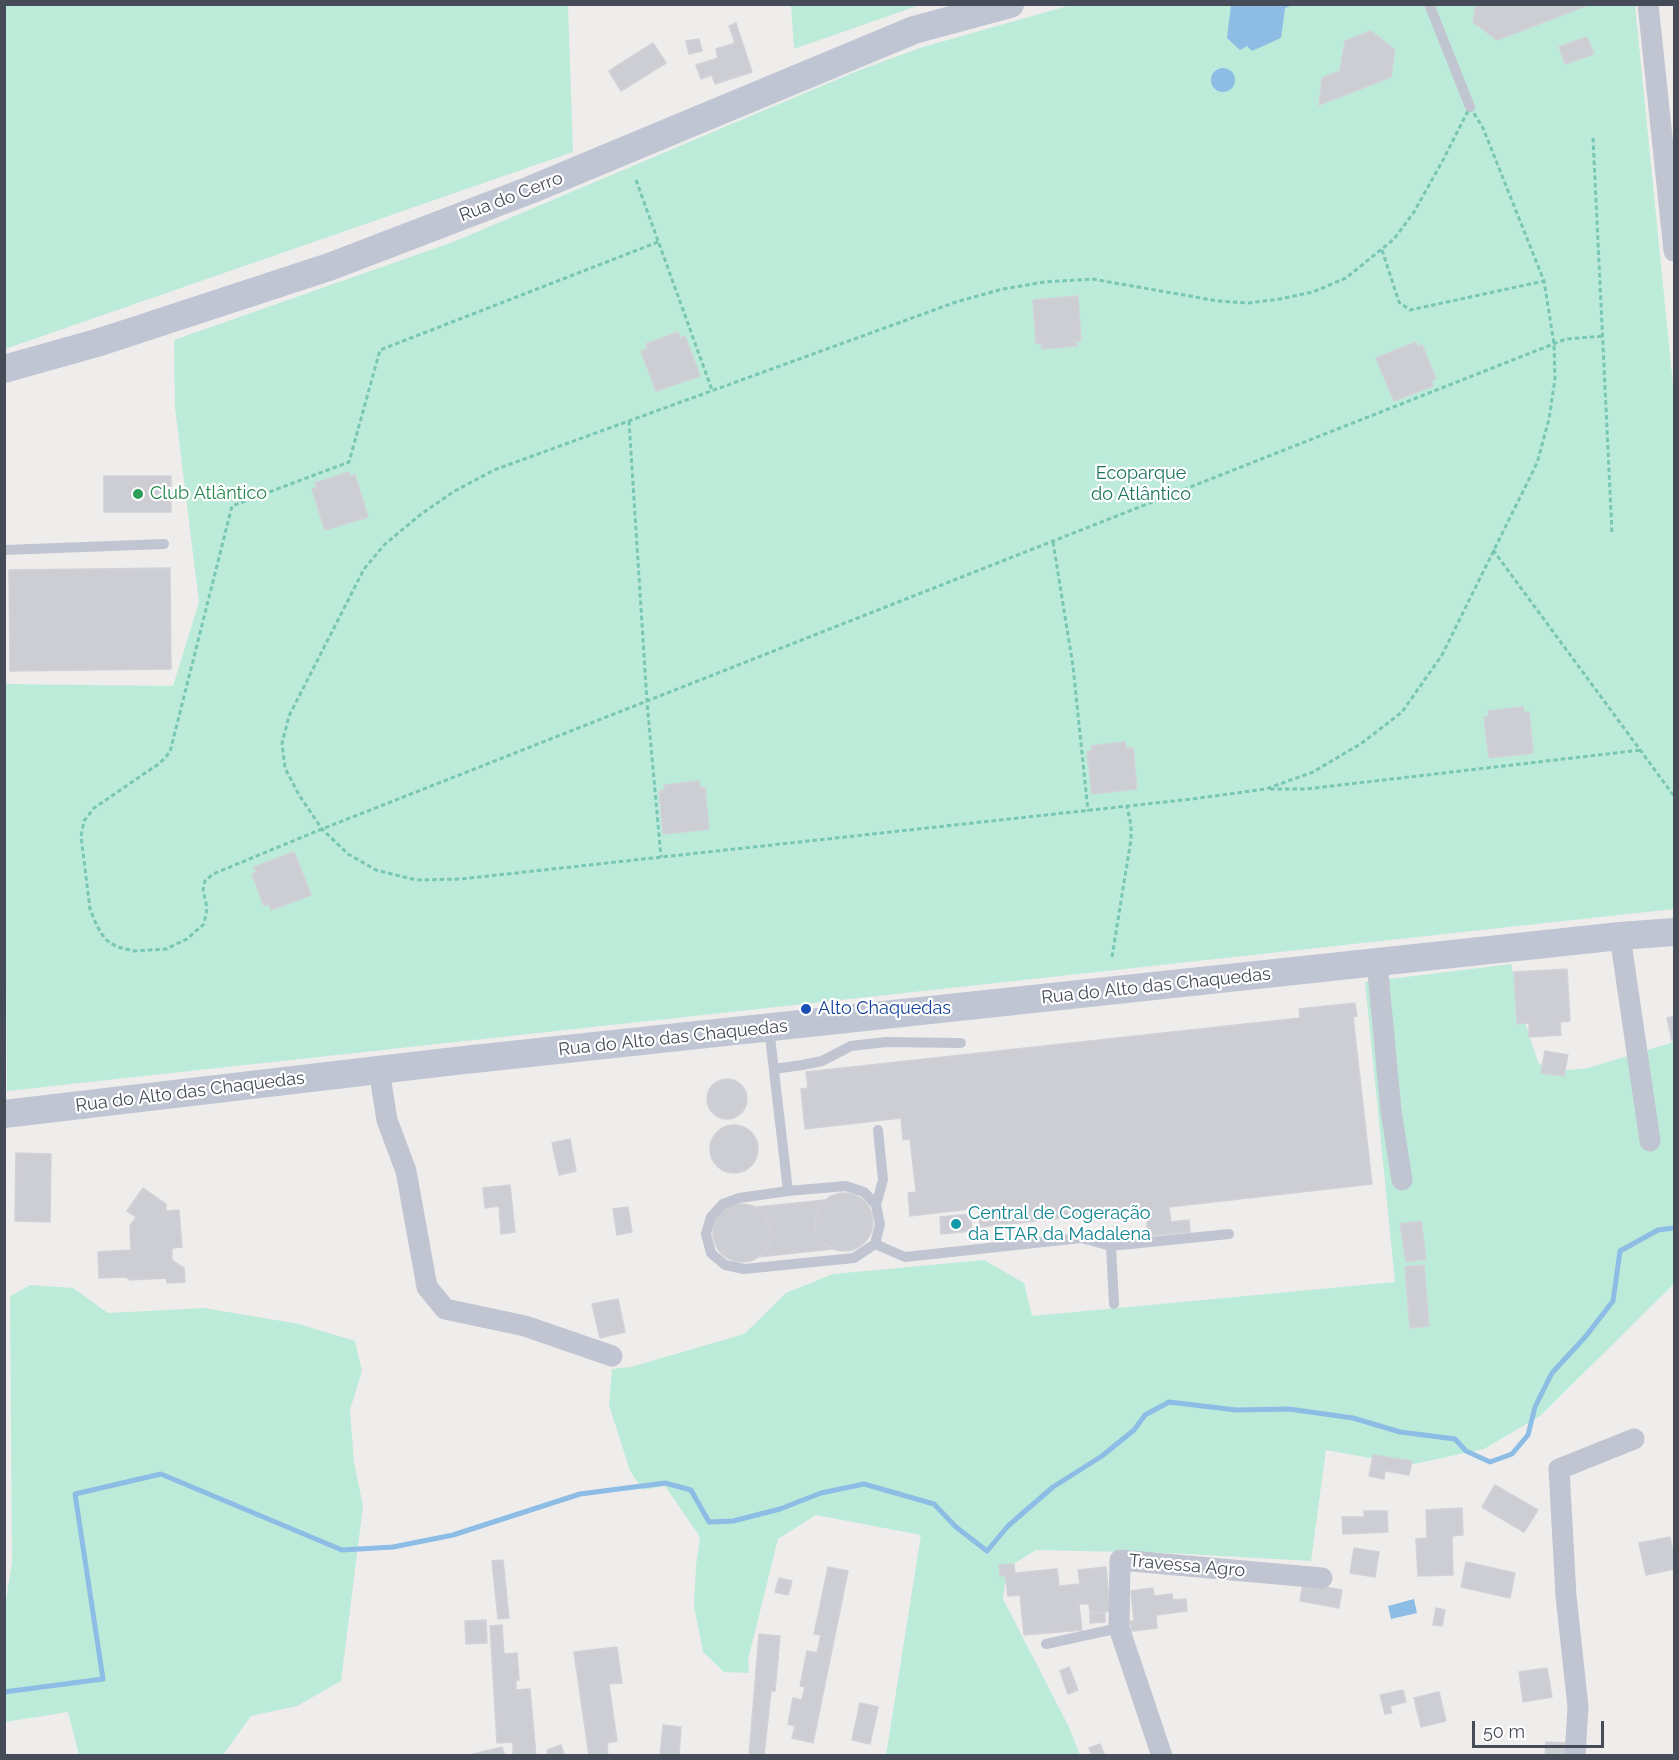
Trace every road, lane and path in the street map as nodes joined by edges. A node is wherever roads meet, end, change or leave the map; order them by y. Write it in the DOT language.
graph roads {
  1 [pos="1010,4"];
  2 [pos="1429,4"];
  3 [pos="1648,4"];
  4 [pos="1470,107"];
  5 [pos="1593,138"];
  6 [pos="636,180"];
  7 [pos="658,242"];
  8 [pos="1674,245"];
  9 [pos="1382,250"];
  10 [pos="1544,281"];
  11 [pos="1604,336"];
  12 [pos="1554,344"];
  13 [pos="4,369"];
  14 [pos="712,391"];
  15 [pos="629,421"];
  16 [pos="1612,533"];
  17 [pos="1053,542"];
  18 [pos="164,544"];
  19 [pos="4,550"];
  20 [pos="1493,550"];
  21 [pos="648,702"];
  22 [pos="1641,750"];
  23 [pos="1266,789"];
  24 [pos="1674,796"];
  25 [pos="1127,807"];
  26 [pos="1088,811"];
  27 [pos="322,829"];
  28 [pos="661,857"];
  29 [pos="1674,932"];
  30 [pos="1620,936"];
  31 [pos="1112,957"];
  32 [pos="1377,962"];
  33 [pos="769,1027"];
  34 [pos="961,1043"];
  35 [pos="774,1068"];
  36 [pos="379,1070"];
  37 [pos="4,1114"];
  38 [pos="878,1130"];
  39 [pos="1650,1141"];
  40 [pos="1402,1180"];
  41 [pos="789,1191"];
  42 [pos="876,1205"];
  43 [pos="1229,1234"];
  44 [pos="875,1244"];
  45 [pos="1111,1246"];
  46 [pos="1114,1304"];
  47 [pos="612,1356"];
  48 [pos="1634,1438"];
  49 [pos="1322,1578"];
  50 [pos="1119,1628"];
  51 [pos="1046,1644"];
  52 [pos="1162,1755"];
  53 [pos="1575,1755"];
  1 -- 13 [label="street, Rua do Cerro"];
  2 -- 4 [label="lane"];
  3 -- 8 [label="street"];
  4 -- 9 [label="path"];
  4 -- 10 [label="path"];
  5 -- 11 [label="path"];
  6 -- 7 [label="path"];
  7 -- 14 [label="path"];
  7 -- 27 [label="path"];
  9 -- 10 [label="path"];
  9 -- 14 [label="path"];
  10 -- 12 [label="path"];
  11 -- 12 [label="path"];
  11 -- 16 [label="path"];
  12 -- 17 [label="path"];
  12 -- 20 [label="path"];
  14 -- 15 [label="path"];
  15 -- 21 [label="path"];
  15 -- 27 [label="path"];
  17 -- 21 [label="path"];
  17 -- 26 [label="path"];
  18 -- 19 [label="lane"];
  20 -- 22 [label="path"];
  20 -- 23 [label="path"];
  21 -- 27 [label="path"];
  21 -- 28 [label="path"];
  22 -- 23 [label="path"];
  22 -- 24 [label="path"];
  23 -- 25 [label="path"];
  25 -- 26 [label="path"];
  25 -- 31 [label="path"];
  26 -- 28 [label="path"];
  27 -- 28 [label="path"];
  29 -- 30 [label="street, Rua do Alto das Chaquedas"];
  30 -- 32 [label="street, Rua do Alto das Chaquedas"];
  30 -- 39 [label="street"];
  32 -- 33 [label="street, Rua do Alto das Chaquedas"];
  32 -- 40 [label="street"];
  33 -- 35 [label="lane"];
  33 -- 36 [label="street, Rua do Alto das Chaquedas"];
  34 -- 35 [label="lane"];
  35 -- 41 [label="lane"];
  36 -- 37 [label="street, Rua do Alto das Chaquedas"];
  36 -- 47 [label="street"];
  38 -- 42 [label="lane"];
  41 -- 42 [label="lane"];
  41 -- 44 [label="lane"];
  42 -- 44 [label="lane"];
  43 -- 45 [label="lane"];
  44 -- 45 [label="lane"];
  45 -- 46 [label="lane"];
  48 -- 53 [label="street"];
  49 -- 50 [label="street, Travessa Agro"];
  50 -- 51 [label="lane"];
  50 -- 52 [label="street, Travessa Agro"];
}
